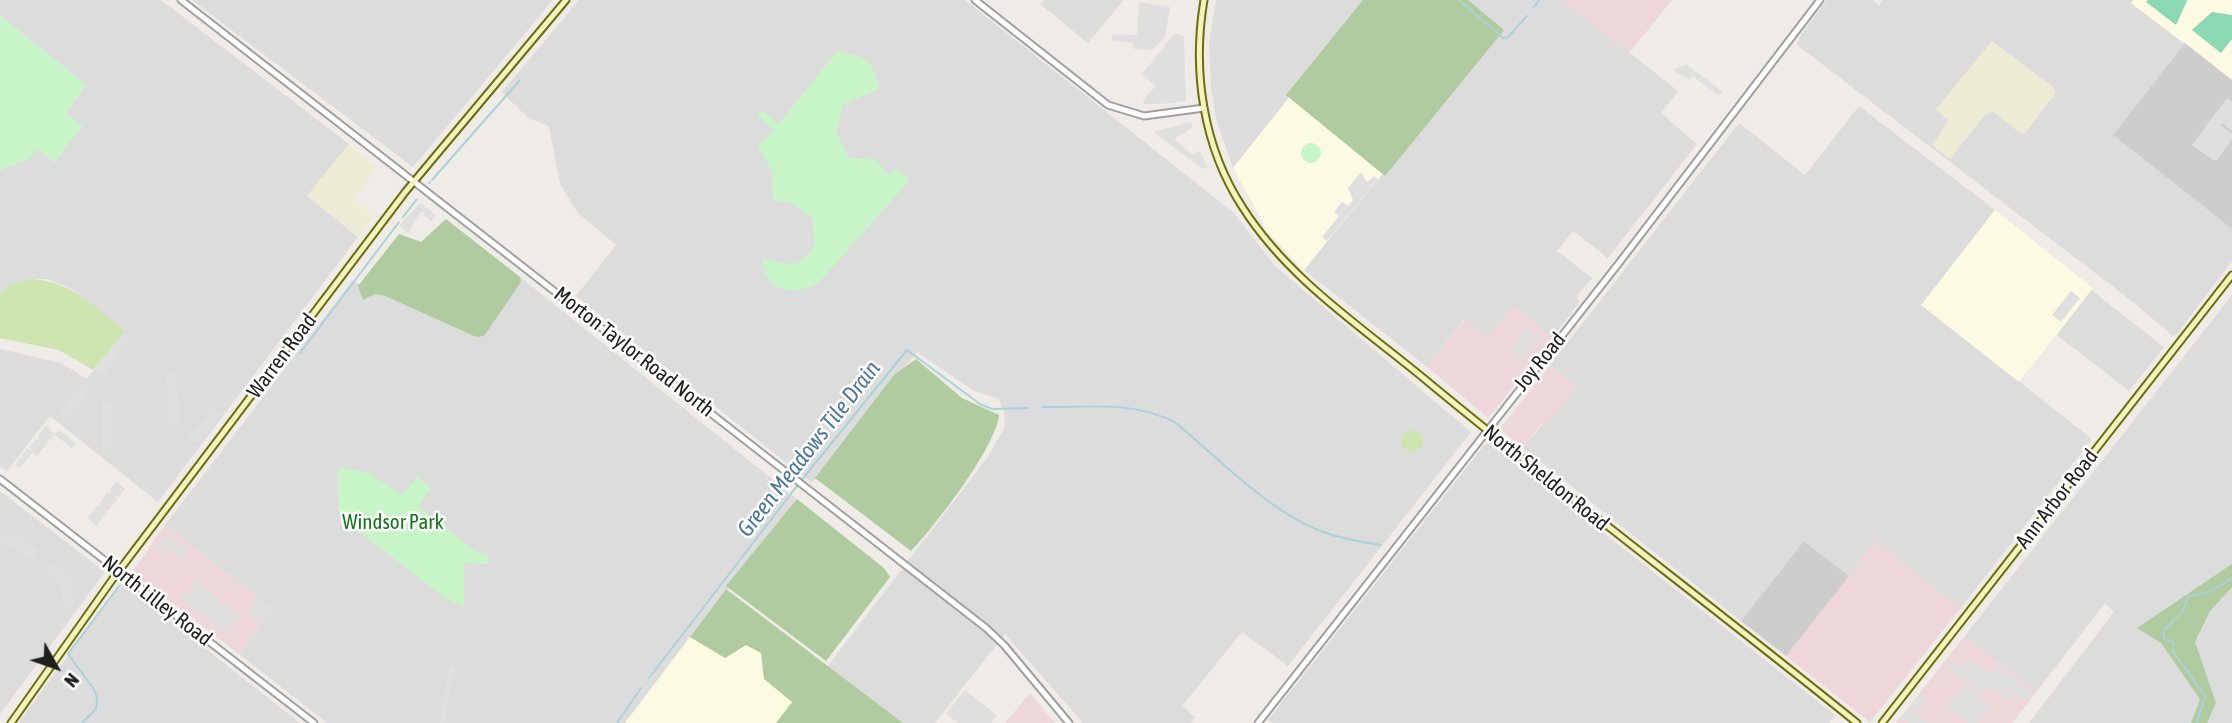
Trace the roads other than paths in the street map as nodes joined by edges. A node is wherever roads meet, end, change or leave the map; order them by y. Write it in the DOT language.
graph roads {
  1 [pos="181,0"];
  2 [pos="566,0"];
  3 [pos="975,0"];
  4 [pos="1204,0"];
  5 [pos="1820,0"];
  6 [pos="1204,108"];
  7 [pos="414,181"];
  8 [pos="2232,275"];
  9 [pos="1486,430"];
  10 [pos="0,479"];
  11 [pos="119,571"];
  12 [pos="11,723"];
  13 [pos="314,723"];
  14 [pos="1069,723"];
  15 [pos="1258,723"];
  16 [pos="1857,723"];
  17 [pos="1882,723"];
  1 -- 7 [label="street, Morton Taylor Road North"];
  2 -- 7 [label="main road, Warren Road"];
  3 -- 6 [label="street"];
  4 -- 6 [label="main road, North Sheldon Road"];
  5 -- 9 [label="street, Joy Road"];
  6 -- 9 [label="main road, North Sheldon Road"];
  7 -- 11 [label="main road, Warren Road"];
  7 -- 14 [label="street, Morton Taylor Road North"];
  8 -- 17 [label="main road, Ann Arbor Road"];
  9 -- 15 [label="street, Joy Road"];
  9 -- 16 [label="main road, North Sheldon Road"];
  10 -- 11 [label="street, North Lilley Road"];
  11 -- 12 [label="main road, Warren Road"];
  11 -- 13 [label="street, North Lilley Road"];
}
